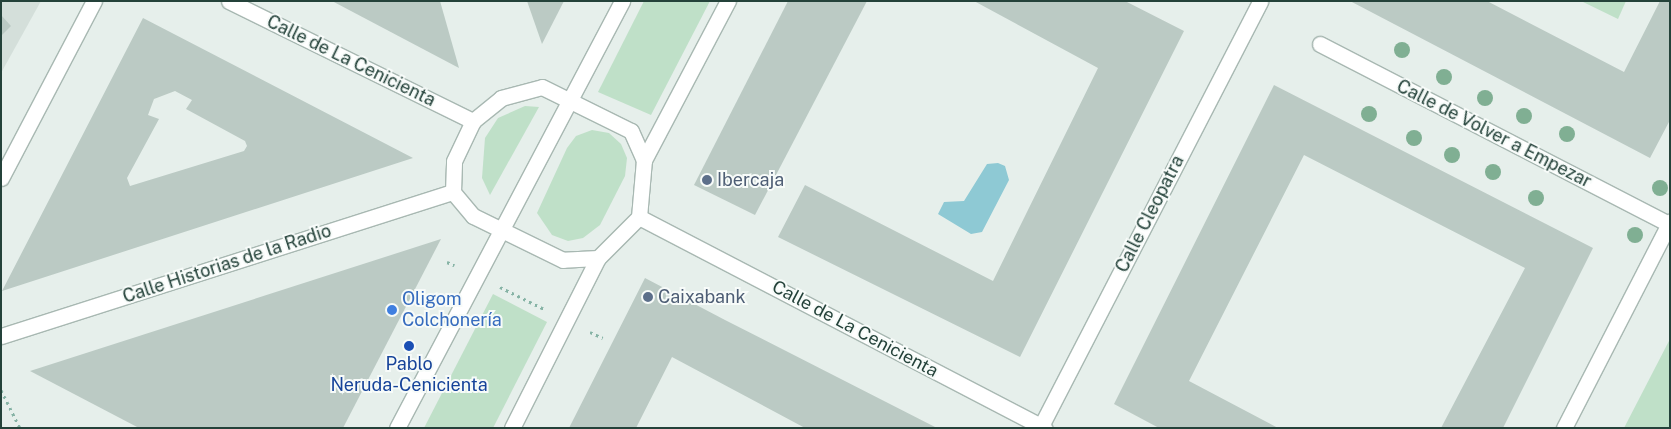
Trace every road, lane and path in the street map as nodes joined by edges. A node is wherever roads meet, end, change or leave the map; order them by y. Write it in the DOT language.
graph roads {
  1 [pos="94,1"];
  2 [pos="229,1"];
  3 [pos="622,1"];
  4 [pos="728,1"];
  5 [pos="1260,1"];
  6 [pos="1320,44"];
  7 [pos="572,102"];
  8 [pos="473,121"];
  9 [pos="644,160"];
  10 [pos="1,178"];
  11 [pos="453,192"];
  12 [pos="639,216"];
  13 [pos="1669,223"];
  14 [pos="502,230"];
  15 [pos="598,258"];
  16 [pos="492,284"];
  17 [pos="553,314"];
  18 [pos="580,327"];
  19 [pos="1,336"];
  20 [pos="603,338"];
  21 [pos="1,390"];
  22 [pos="1042,427"];
  23 [pos="20,428"];
  24 [pos="397,428"];
  25 [pos="512,428"];
  26 [pos="1564,428"];
  1 -- 10 [label="street"];
  2 -- 8 [label="street, Calle de La Cenicienta"];
  3 -- 7 [label="street"];
  4 -- 9 [label="street"];
  5 -- 22 [label="street, Calle Cleopatra"];
  6 -- 13 [label="street, Calle de Volver a Empezar"];
  7 -- 8 [label="street"];
  7 -- 9 [label="street"];
  7 -- 14 [label="street"];
  8 -- 11 [label="street"];
  9 -- 12 [label="street"];
  11 -- 14 [label="street"];
  11 -- 19 [label="street, Calle Historias de la Radio"];
  12 -- 15 [label="street"];
  12 -- 22 [label="street, Calle de La Cenicienta"];
  13 -- 26 [label="street"];
  14 -- 15 [label="street"];
  14 -- 24 [label="street"];
  15 -- 25 [label="street"];
  16 -- 17 [label="path"];
  18 -- 20 [label="path"];
  21 -- 23 [label="path"];
}
